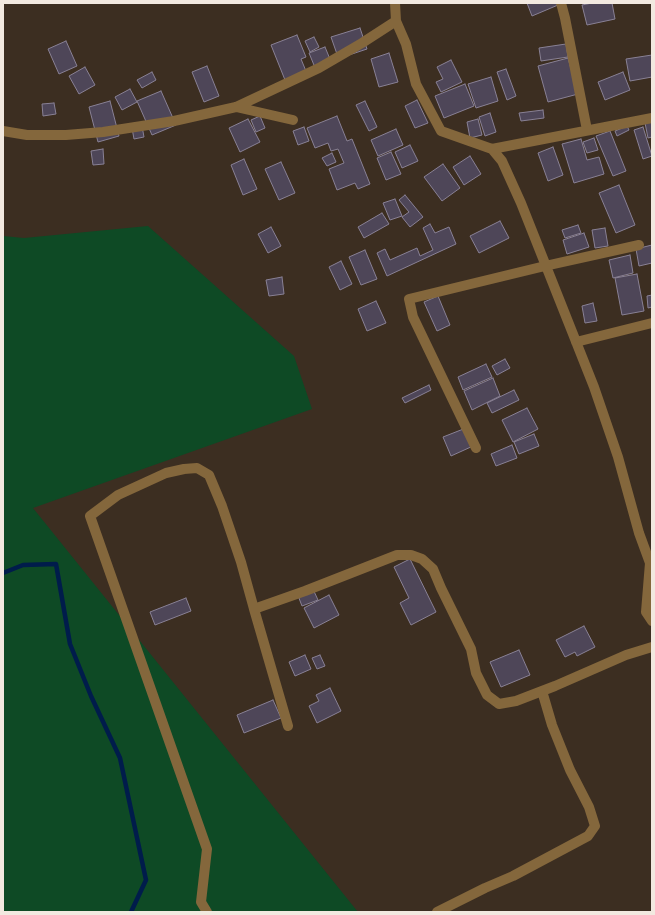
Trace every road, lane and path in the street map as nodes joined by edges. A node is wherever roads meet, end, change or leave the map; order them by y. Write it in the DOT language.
graph roads {
  1 [pos="395,3"];
  2 [pos="560,3"];
  3 [pos="396,21"];
  4 [pos="236,107"];
  5 [pos="652,118"];
  6 [pos="293,120"];
  7 [pos="3,130"];
  8 [pos="587,130"];
  9 [pos="492,149"];
  10 [pos="639,244"];
  11 [pos="545,266"];
  12 [pos="652,323"];
  13 [pos="576,342"];
  14 [pos="476,448"];
  15 [pos="254,609"];
  16 [pos="652,620"];
  17 [pos="652,647"];
  18 [pos="542,691"];
  19 [pos="288,726"];
  20 [pos="207,912"];
  21 [pos="437,912"];
  1 -- 3 [label="street"];
  2 -- 8 [label="street"];
  3 -- 4 [label="street"];
  3 -- 9 [label="street"];
  4 -- 6 [label="street"];
  4 -- 7 [label="street"];
  5 -- 8 [label="street"];
  8 -- 9 [label="street"];
  9 -- 11 [label="street"];
  10 -- 11 [label="street"];
  11 -- 13 [label="street"];
  11 -- 14 [label="street"];
  12 -- 13 [label="street"];
  13 -- 16 [label="street"];
  15 -- 18 [label="street"];
  15 -- 19 [label="street"];
  15 -- 20 [label="street"];
  17 -- 18 [label="street"];
  18 -- 21 [label="street"];
}
